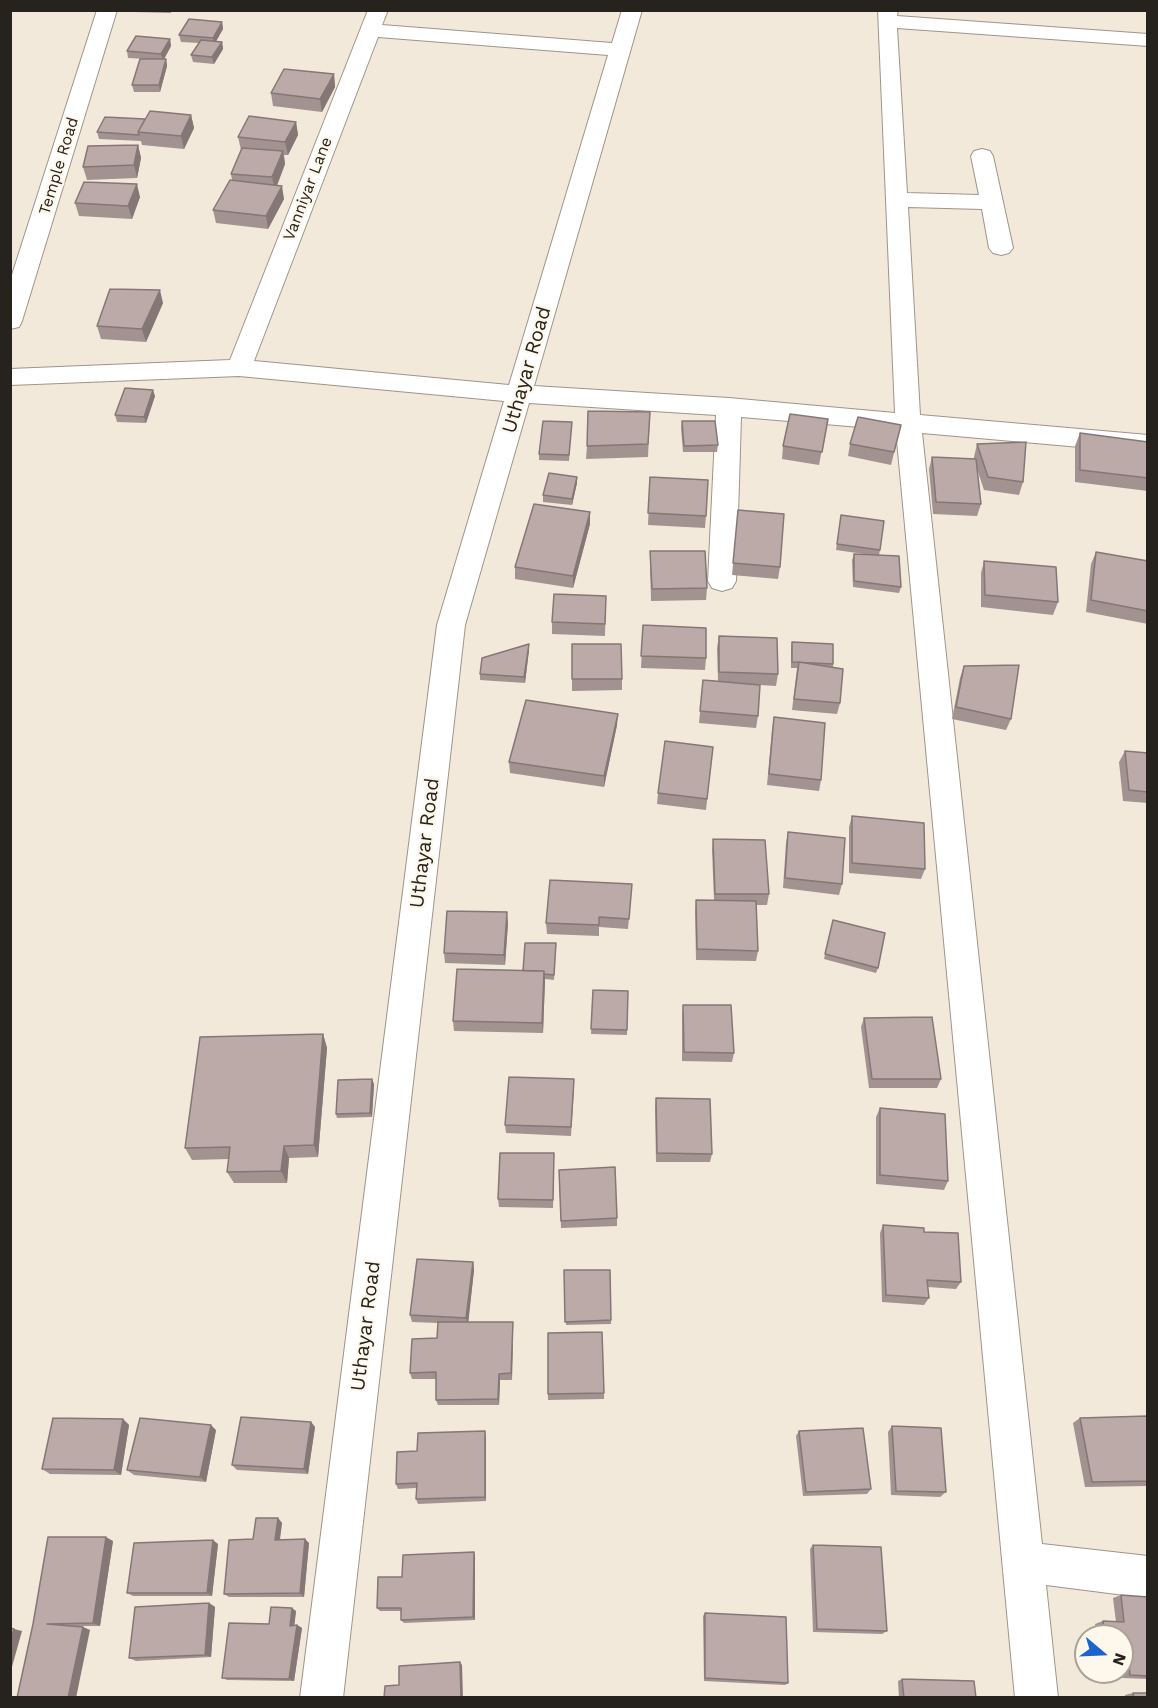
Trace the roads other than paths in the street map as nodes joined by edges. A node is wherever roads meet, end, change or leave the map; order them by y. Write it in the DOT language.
graph roads {
  1 [pos="107,10"];
  2 [pos="632,10"];
  3 [pos="888,16"];
  4 [pos="374,20"];
  5 [pos="1148,40"];
  6 [pos="620,50"];
  7 [pos="982,156"];
  8 [pos="896,200"];
  9 [pos="990,202"];
  10 [pos="1001,248"];
  11 [pos="10,321"];
  12 [pos="239,368"];
  13 [pos="10,377"];
  14 [pos="520,394"];
  15 [pos="729,406"];
  16 [pos="908,423"];
  17 [pos="1148,444"];
  18 [pos="722,581"];
  19 [pos="1023,1562"];
  20 [pos="1148,1577"];
  21 [pos="321,1698"];
  22 [pos="1037,1698"];
  1 -- 11 [label="street, Temple Road"];
  2 -- 6 [label="street, Uthayar Road"];
  3 -- 5 [label="street"];
  3 -- 8 [label="street"];
  4 -- 6 [label="street"];
  4 -- 12 [label="street, Vanniyar Lane"];
  6 -- 14 [label="street, Uthayar Road"];
  7 -- 9 [label="street"];
  8 -- 9 [label="street"];
  8 -- 16 [label="street"];
  9 -- 10 [label="street"];
  12 -- 13 [label="street"];
  12 -- 14 [label="street"];
  14 -- 15 [label="street"];
  14 -- 21 [label="street, Uthayar Road"];
  15 -- 16 [label="street"];
  15 -- 18 [label="street"];
  16 -- 17 [label="street"];
  16 -- 19 [label="street"];
  19 -- 20 [label="street"];
  19 -- 22 [label="street"];
}
